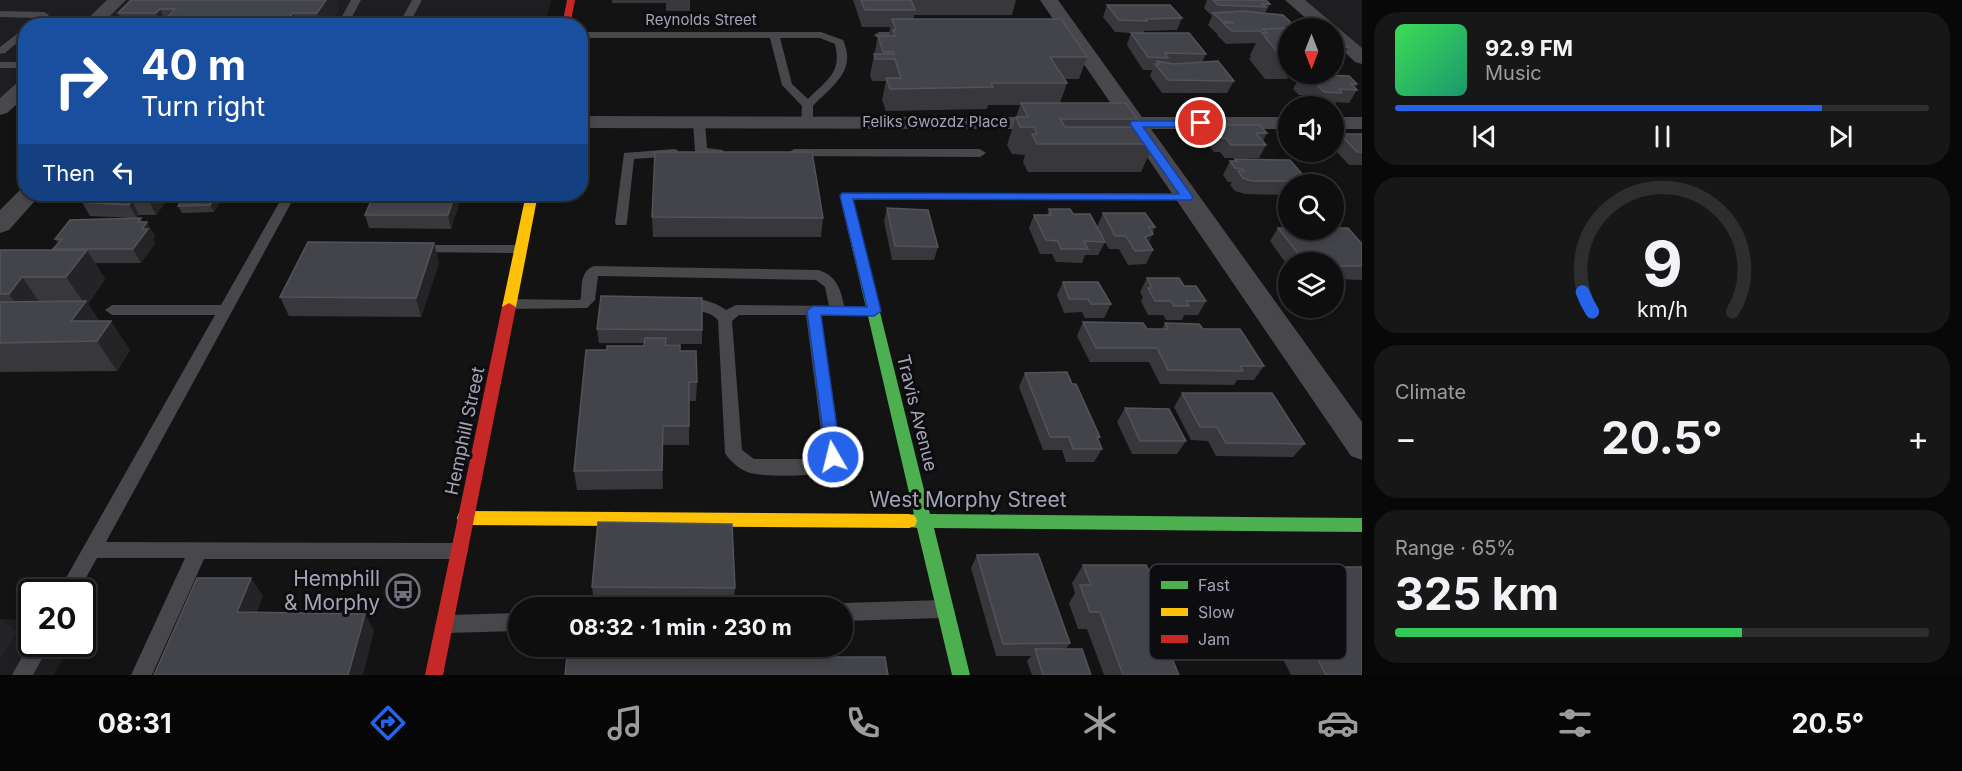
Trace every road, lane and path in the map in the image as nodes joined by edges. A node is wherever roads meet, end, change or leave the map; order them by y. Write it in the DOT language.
graph roads {
  1 [pos="117,0"];
  2 [pos="356,0"];
  3 [pos="417,0"];
  4 [pos="571,0"];
  5 [pos="1049,0"];
  6 [pos="1294,0"];
  7 [pos="0,14"];
  8 [pos="40,18"];
  9 [pos="98,18"];
  10 [pos="346,18"];
  11 [pos="407,18"];
  12 [pos="568,18"];
  13 [pos="1316,18"];
  14 [pos="588,35"];
  15 [pos="774,35"];
  16 [pos="879,35"];
  17 [pos="925,35"];
  18 [pos="18,37"];
  19 [pos="1344,42"];
  20 [pos="1,51"];
  21 [pos="1362,58"];
  22 [pos="0,65"];
  23 [pos="18,65"];
  24 [pos="18,92"];
  25 [pos="0,109"];
  26 [pos="807,113"];
  27 [pos="0,114"];
  28 [pos="18,114"];
  29 [pos="588,122"];
  30 [pos="699,122"];
  31 [pos="1278,123"];
  32 [pos="1344,123"];
  33 [pos="1362,123"];
  34 [pos="1136,124"];
  35 [pos="701,152"];
  36 [pos="736,152"];
  37 [pos="782,153"];
  38 [pos="980,153"];
  39 [pos="1187,197"];
  40 [pos="16,201"];
  41 [pos="286,201"];
  42 [pos="530,201"];
  43 [pos="621,222"];
  44 [pos="0,225"];
  45 [pos="405,249"];
  46 [pos="520,249"];
  47 [pos="509,304"];
  48 [pos="669,304"];
  49 [pos="582,305"];
  50 [pos="603,305"];
  51 [pos="111,310"];
  52 [pos="224,310"];
  53 [pos="813,311"];
  54 [pos="837,311"];
  55 [pos="874,311"];
  56 [pos="725,319"];
  57 [pos="1362,447"];
  58 [pos="465,518"];
  59 [pos="925,521"];
  60 [pos="1362,525"];
  61 [pos="92,550"];
  62 [pos="198,550"];
  63 [pos="459,551"];
  64 [pos="75,579"];
  65 [pos="945,609"];
  66 [pos="853,612"];
  67 [pos="508,622"];
  68 [pos="444,624"];
  69 [pos="32,657"];
  70 [pos="22,675"];
  71 [pos="141,675"];
  72 [pos="434,675"];
  73 [pos="960,675"];
  1 -- 9 [label="street"];
  2 -- 10 [label="lane"];
  3 -- 11 [label="lane"];
  4 -- 12 [label="street"];
  5 -- 34 [label="street"];
  6 -- 13 [label="street"];
  7 -- 8 [label="lane"];
  14 -- 15 [label="lane, Reynolds Street"];
  15 -- 26 [label="lane"];
  15 -- 26 [label="lane, Reynolds Street"];
  16 -- 17 [label="lane"];
  18 -- 20 [label="lane"];
  19 -- 21 [label="street"];
  22 -- 23 [label="lane"];
  24 -- 25 [label="street"];
  26 -- 30 [label="street, Feliks Gwozdz Place"];
  26 -- 34 [label="street, Feliks Gwozdz Place"];
  27 -- 28 [label="street"];
  29 -- 30 [label="street, Feliks Gwozdz Place"];
  30 -- 35 [label="lane"];
  31 -- 34 [label="street, Feliks Gwozdz Place"];
  32 -- 33 [label="street"];
  34 -- 39 [label="street"];
  35 -- 36 [label="lane"];
  35 -- 43 [label="lane"];
  37 -- 38 [label="lane"];
  39 -- 55 [label="street, Travis Avenue"];
  39 -- 57 [label="street"];
  40 -- 44 [label="street"];
  41 -- 52 [label="lane"];
  42 -- 46 [label="street, Hemphill Street"];
  45 -- 46 [label="lane"];
  46 -- 47 [label="street, Hemphill Street"];
  47 -- 49 [label="lane"];
  47 -- 58 [label="street, Hemphill Street"];
  48 -- 56 [label="lane"];
  49 -- 50 [label="lane"];
  49 -- 54 [label="lane"];
  51 -- 52 [label="lane"];
  52 -- 61 [label="lane"];
  53 -- 54 [label="lane"];
  53 -- 56 [label="lane"];
  53 -- 56 [label="lane"];
  54 -- 55 [label="lane"];
  55 -- 59 [label="street, Travis Avenue"];
  58 -- 59 [label="street, West Morphy Street"];
  58 -- 63 [label="street, Hemphill Street"];
  59 -- 60 [label="street, West Morphy Street"];
  59 -- 65 [label="street, Travis Avenue"];
  61 -- 62 [label="lane"];
  61 -- 64 [label="lane"];
  62 -- 63 [label="lane"];
  62 -- 71 [label="lane"];
  63 -- 68 [label="street, Hemphill Street"];
  65 -- 66 [label="lane"];
  65 -- 73 [label="street, Travis Avenue"];
  67 -- 68 [label="lane"];
  68 -- 72 [label="street, Hemphill Street"];
  69 -- 70 [label="lane"];
}
